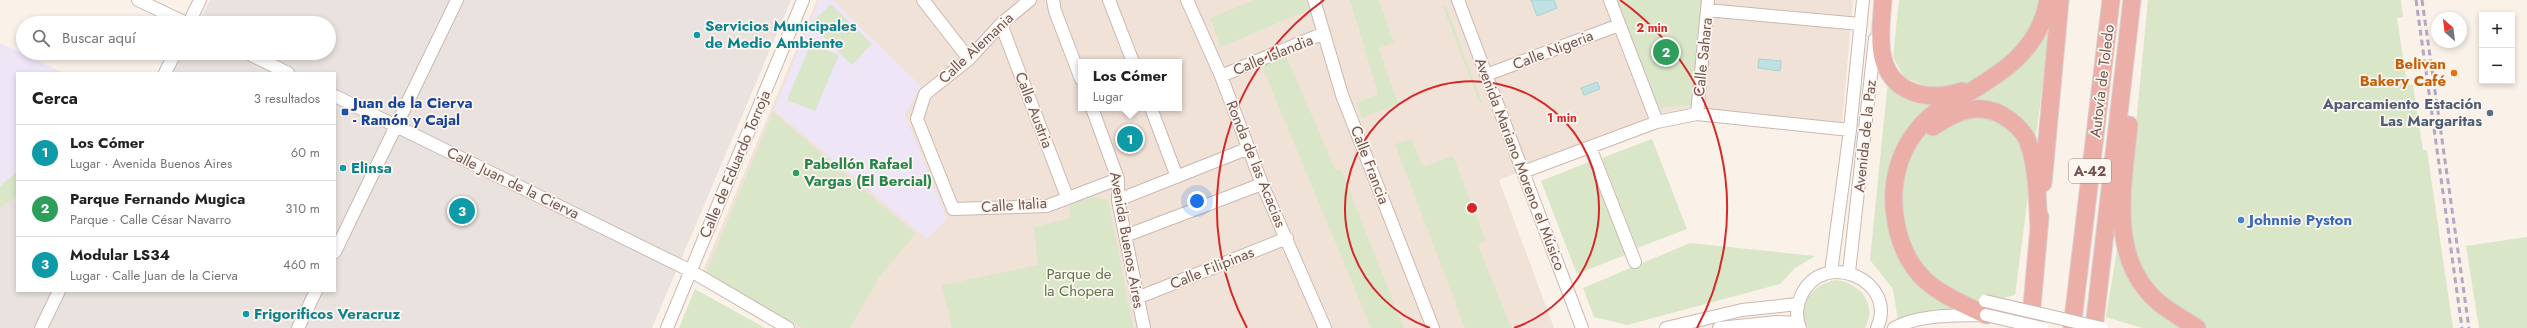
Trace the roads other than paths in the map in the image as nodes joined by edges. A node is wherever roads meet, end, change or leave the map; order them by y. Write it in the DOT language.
graph roads {
  1 [pos="138,0"];
  2 [pos="200,0"];
  3 [pos="456,0"];
  4 [pos="803,0"];
  5 [pos="923,0"];
  6 [pos="1030,0"];
  7 [pos="1053,0"];
  8 [pos="1109,0"];
  9 [pos="1187,0"];
  10 [pos="1314,0"];
  11 [pos="1458,0"];
  12 [pos="1610,0"];
  13 [pos="1863,0"];
  14 [pos="1880,0"];
  15 [pos="1883,0"];
  16 [pos="2048,0"];
  17 [pos="2060,0"];
  18 [pos="2111,0"];
  19 [pos="2132,0"];
  20 [pos="1708,5"];
  21 [pos="172,16"];
  22 [pos="191,16"];
  23 [pos="1000,24"];
  24 [pos="1860,24"];
  25 [pos="1619,25"];
  26 [pos="1324,33"];
  27 [pos="2127,40"];
  28 [pos="969,59"];
  29 [pos="1132,59"];
  30 [pos="172,60"];
  31 [pos="261,60"];
  32 [pos="1078,71"];
  33 [pos="166,72"];
  34 [pos="286,72"];
  35 [pos="1486,75"];
  36 [pos="1221,76"];
  37 [pos="1988,81"];
  38 [pos="336,96"];
  39 [pos="1093,111"];
  40 [pos="1152,111"];
  41 [pos="1697,114"];
  42 [pos="1657,122"];
  43 [pos="396,126"];
  44 [pos="1850,130"];
  45 [pos="1590,147"];
  46 [pos="1249,148"];
  47 [pos="1523,172"];
  48 [pos="1177,177"];
  49 [pos="1118,179"];
  50 [pos="1262,184"];
  51 [pos="1067,196"];
  52 [pos="1118,200"];
  53 [pos="953,209"];
  54 [pos="2039,227"];
  55 [pos="1125,236"];
  56 [pos="1287,238"];
  57 [pos="336,250"];
  58 [pos="1635,262"];
  59 [pos="691,270"];
  60 [pos="1831,272"];
  61 [pos="1849,272"];
  62 [pos="59,292"];
  63 [pos="316,292"];
  64 [pos="1137,298"];
  65 [pos="1798,304"];
  66 [pos="1986,308"];
  67 [pos="1799,326"];
  68 [pos="41,328"];
  69 [pos="298,328"];
  70 [pos="667,328"];
  71 [pos="788,328"];
  72 [pos="1144,328"];
  73 [pos="1325,328"];
  74 [pos="1433,328"];
  75 [pos="1582,328"];
  76 [pos="1666,328"];
  77 [pos="1719,328"];
  78 [pos="1877,328"];
  79 [pos="1894,328"];
  80 [pos="2030,328"];
  81 [pos="2042,328"];
  82 [pos="2072,328"];
  83 [pos="2094,328"];
  84 [pos="2102,328"];
  85 [pos="2197,328"];
  1 -- 21 [label="street"];
  2 -- 22 [label="street"];
  3 -- 43 [label="street"];
  4 -- 59 [label="street, Calle de Eduardo Torroja"];
  5 -- 28 [label="street"];
  6 -- 23 [label="street, Calle Alemania"];
  7 -- 32 [label="street"];
  8 -- 29 [label="street"];
  9 -- 36 [label="street, Ronda de las Acacias"];
  10 -- 26 [label="street, Calle Francia"];
  11 -- 35 [label="street, Avenida Mariano Moreno el Músico"];
  12 -- 25 [label="street"];
  13 -- 24 [label="street"];
  14 -- 61 [label="street, Avenida de la Paz"];
  15 -- 37 [label="highway"];
  16 -- 37 [label="highway"];
  17 -- 54 [label="highway"];
  18 -- 82 [label="highway, Autovía de Toledo / A-42"];
  19 -- 27 [label="highway, Autovía de Toledo / A-42"];
  20 -- 24 [label="street"];
  20 -- 41 [label="street, Calle Sahara"];
  23 -- 28 [label="street, Calle Alemania"];
  23 -- 51 [label="street, Calle Austria"];
  24 -- 44 [label="street"];
  25 -- 35 [label="street, Calle Nigeria"];
  25 -- 42 [label="street"];
  26 -- 36 [label="street, Calle Islandia"];
  26 -- 74 [label="street, Calle Francia"];
  27 -- 83 [label="highway, Autovía de Toledo / A-42"];
  27 -- 85 [label="highway"];
  28 -- 53 [label="street, Calle Alemania"];
  30 -- 33 [label="street"];
  31 -- 34 [label="street"];
  35 -- 47 [label="street, Avenida Mariano Moreno el Músico"];
  36 -- 46 [label="street, Ronda de las Acacias"];
  37 -- 66 [label="highway"];
  38 -- 43 [label="street, Calle Juan de la Cierva"];
  39 -- 49 [label="street, Avenida Buenos Aires"];
  40 -- 48 [label="street"];
  41 -- 42 [label="street"];
  41 -- 44 [label="street"];
  42 -- 45 [label="street"];
  43 -- 57 [label="street"];
  43 -- 59 [label="street, Calle Juan de la Cierva"];
  44 -- 60 [label="street"];
  45 -- 47 [label="street"];
  45 -- 58 [label="street"];
  46 -- 48 [label="street"];
  46 -- 50 [label="street, Ronda de las Acacias"];
  47 -- 75 [label="street, Avenida Mariano Moreno el Músico"];
  48 -- 52 [label="street"];
  49 -- 51 [label="street, Calle Italia"];
  49 -- 52 [label="street, Avenida Buenos Aires"];
  50 -- 55 [label="street"];
  50 -- 56 [label="street, Ronda de las Acacias"];
  51 -- 53 [label="street, Calle Italia"];
  52 -- 55 [label="street, Avenida Buenos Aires"];
  54 -- 66 [label="highway"];
  54 -- 80 [label="highway"];
  55 -- 64 [label="street, Avenida Buenos Aires"];
  56 -- 64 [label="street, Calle Filipinas"];
  56 -- 73 [label="street, Ronda de las Acacias"];
  59 -- 70 [label="street, Calle de Eduardo Torroja"];
  59 -- 71 [label="street, Calle Juan de la Cierva"];
  60 -- 61 [label="street"];
  60 -- 65 [label="street"];
  61 -- 78 [label="street"];
  62 -- 68 [label="street"];
  63 -- 69 [label="street"];
  64 -- 72 [label="street, Avenida Buenos Aires"];
  65 -- 67 [label="street"];
  65 -- 76 [label="street"];
  66 -- 79 [label="street"];
  66 -- 81 [label="street, bridge"];
  66 -- 84 [label="street, bridge"];
  67 -- 77 [label="street"];
}
